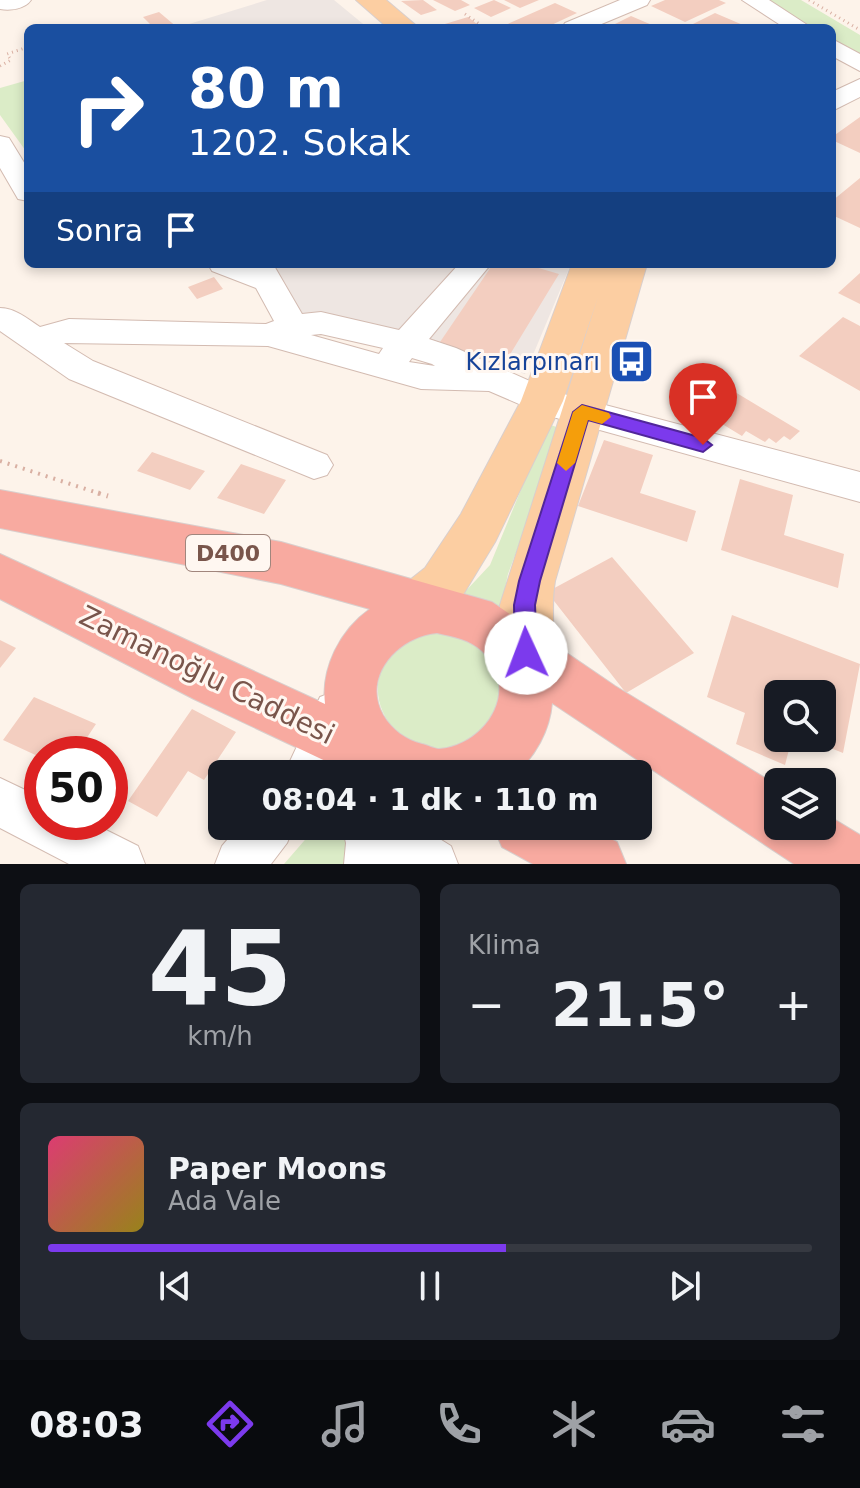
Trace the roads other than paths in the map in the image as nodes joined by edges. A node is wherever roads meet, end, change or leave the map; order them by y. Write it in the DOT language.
graph roads {
  1 [pos="346,0"];
  2 [pos="639,0"];
  3 [pos="753,0"];
  4 [pos="378,8"];
  5 [pos="400,24"];
  6 [pos="582,24"];
  7 [pos="794,24"];
  8 [pos="836,49"];
  9 [pos="860,64"];
  10 [pos="860,86"];
  11 [pos="836,101"];
  12 [pos="0,144"];
  13 [pos="24,186"];
  14 [pos="243,268"];
  15 [pos="472,268"];
  16 [pos="590,268"];
  17 [pos="626,268"];
  18 [pos="263,272"];
  19 [pos="3,318"];
  20 [pos="281,330"];
  21 [pos="36,340"];
  22 [pos="396,355"];
  23 [pos="562,406"];
  24 [pos="314,465"];
  25 [pos="858,484"];
  26 [pos="3,509"];
  27 [pos="0,575"];
  28 [pos="424,611"];
  29 [pos="518,656"];
  30 [pos="351,678"];
  31 [pos="367,760"];
  32 [pos="376,760"];
  33 [pos="378,760"];
  34 [pos="490,760"];
  35 [pos="0,802"];
  36 [pos="764,811"];
  37 [pos="259,840"];
  38 [pos="370,840"];
  39 [pos="395,840"];
  40 [pos="550,840"];
  41 [pos="811,840"];
  42 [pos="120,864"];
  43 [pos="240,864"];
  44 [pos="369,864"];
  45 [pos="433,864"];
  46 [pos="595,864"];
  47 [pos="851,864"];
  1 -- 4 [label="main road"];
  2 -- 6 [label="street"];
  3 -- 7 [label="street"];
  4 -- 5 [label="main road"];
  8 -- 9 [label="street"];
  10 -- 11 [label="street"];
  12 -- 13 [label="street"];
  14 -- 18 [label="street"];
  15 -- 22 [label="street"];
  16 -- 23 [label="main road"];
  17 -- 23 [label="main road"];
  18 -- 20 [label="street"];
  19 -- 21 [label="street"];
  20 -- 21 [label="street"];
  20 -- 22 [label="street"];
  21 -- 24 [label="street"];
  22 -- 23 [label="street"];
  23 -- 25 [label="street"];
  23 -- 28 [label="main road"];
  23 -- 29 [label="main road"];
  26 -- 28 [label="highway, D400"];
  27 -- 31 [label="highway, Zamanoğlu Caddesi"];
  28 -- 29 [label="highway"];
  28 -- 30 [label="highway"];
  29 -- 34 [label="highway"];
  29 -- 36 [label="highway"];
  30 -- 32 [label="street"];
  30 -- 33 [label="highway"];
  35 -- 42 [label="street"];
  37 -- 43 [label="street"];
  38 -- 44 [label="street"];
  39 -- 45 [label="street"];
  40 -- 46 [label="highway"];
  41 -- 47 [label="highway"];
}
